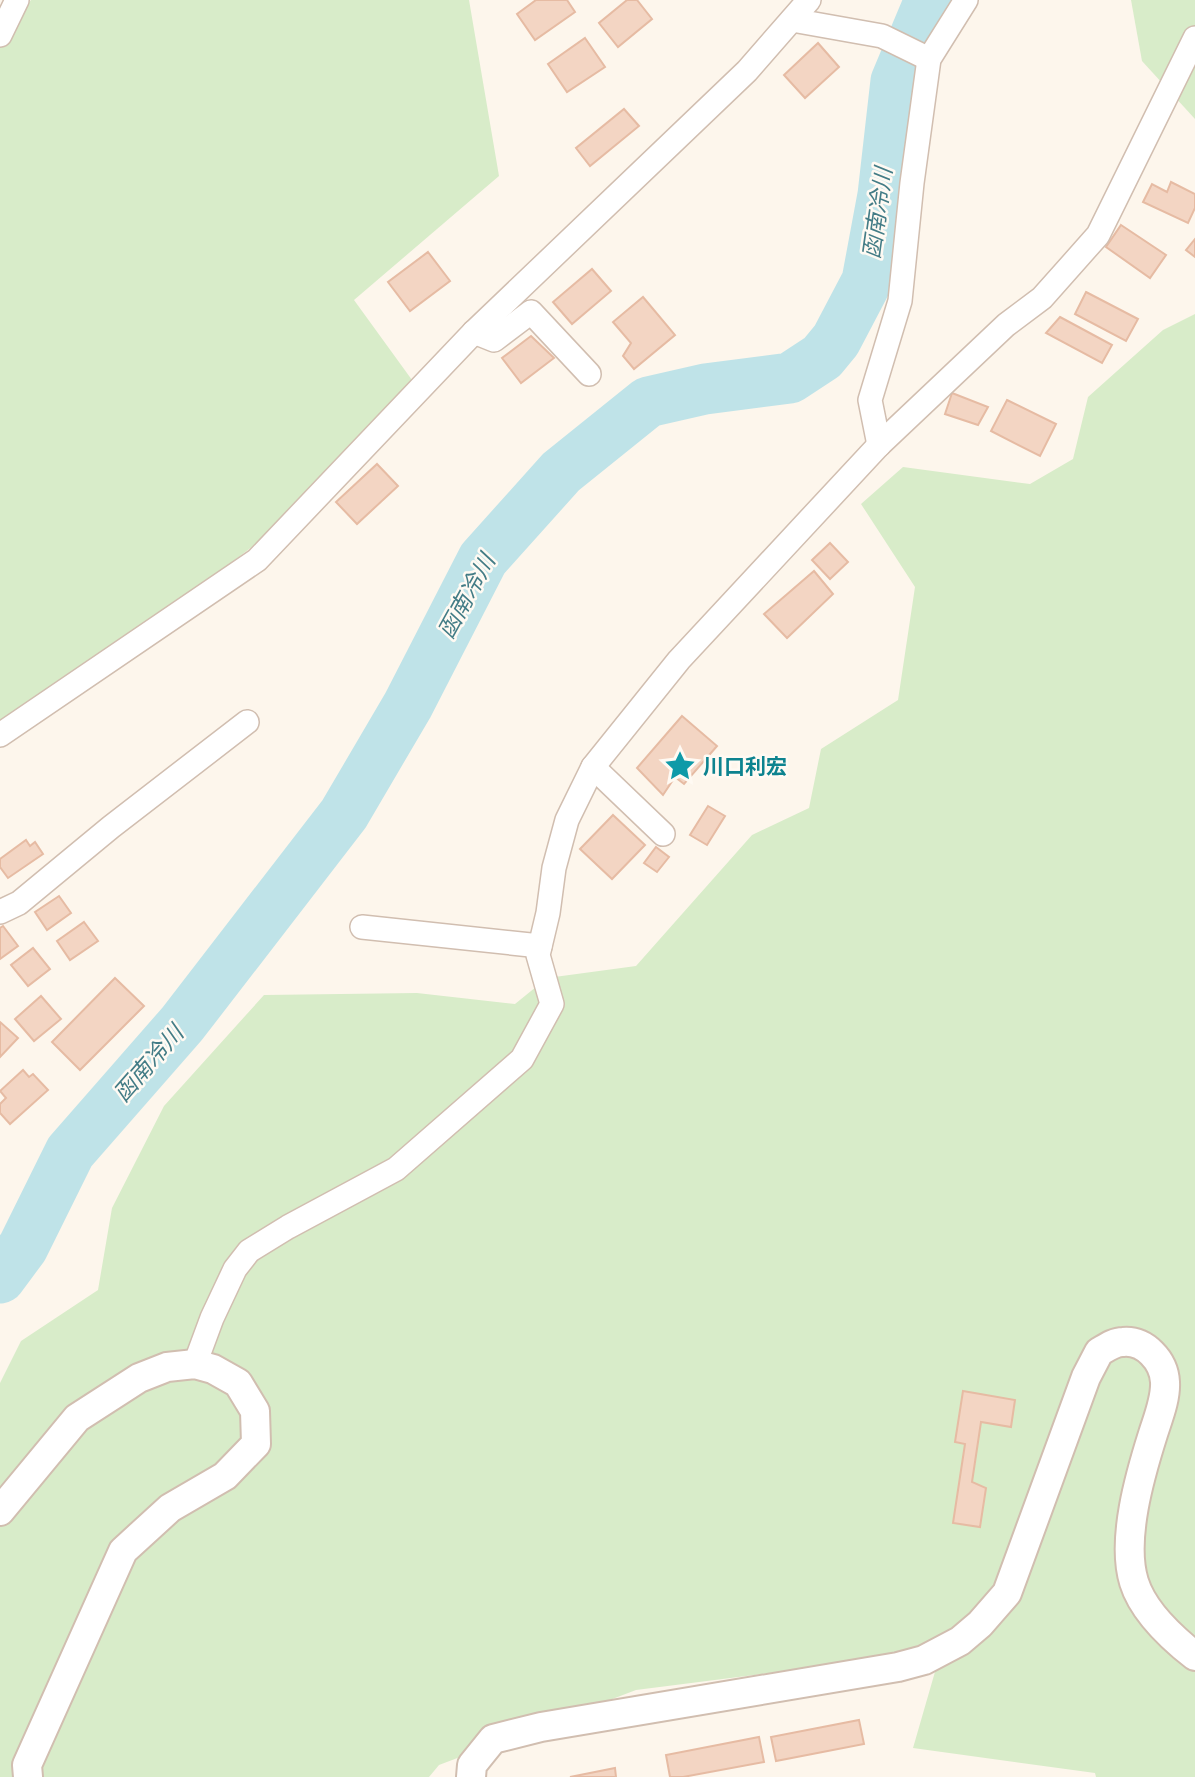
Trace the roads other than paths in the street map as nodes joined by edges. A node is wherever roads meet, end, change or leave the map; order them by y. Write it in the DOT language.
graph roads {
  1 [pos="17,0"];
  2 [pos="809,0"];
  3 [pos="966,0"];
  4 [pos="792,20"];
  5 [pos="0,35"];
  6 [pos="1195,37"];
  7 [pos="929,59"];
  8 [pos="474,332"];
  9 [pos="589,374"];
  10 [pos="879,445"];
  11 [pos="247,722"];
  12 [pos="0,735"];
  13 [pos="593,768"];
  14 [pos="663,834"];
  15 [pos="0,912"];
  16 [pos="362,927"];
  17 [pos="540,946"];
  18 [pos="195,1364"];
  19 [pos="0,1511"];
  20 [pos="1195,1656"];
  21 [pos="28,1777"];
  22 [pos="471,1777"];
  1 -- 5 [label="street"];
  2 -- 4 [label="street"];
  3 -- 7 [label="street"];
  4 -- 7 [label="street"];
  4 -- 8 [label="street"];
  6 -- 10 [label="street"];
  7 -- 10 [label="street"];
  8 -- 9 [label="street"];
  8 -- 12 [label="street"];
  10 -- 13 [label="street"];
  11 -- 15 [label="street"];
  13 -- 14 [label="street"];
  13 -- 17 [label="street"];
  16 -- 17 [label="street"];
  17 -- 18 [label="street"];
  18 -- 19 [label="street"];
  18 -- 21 [label="street"];
  20 -- 22 [label="street"];
}
